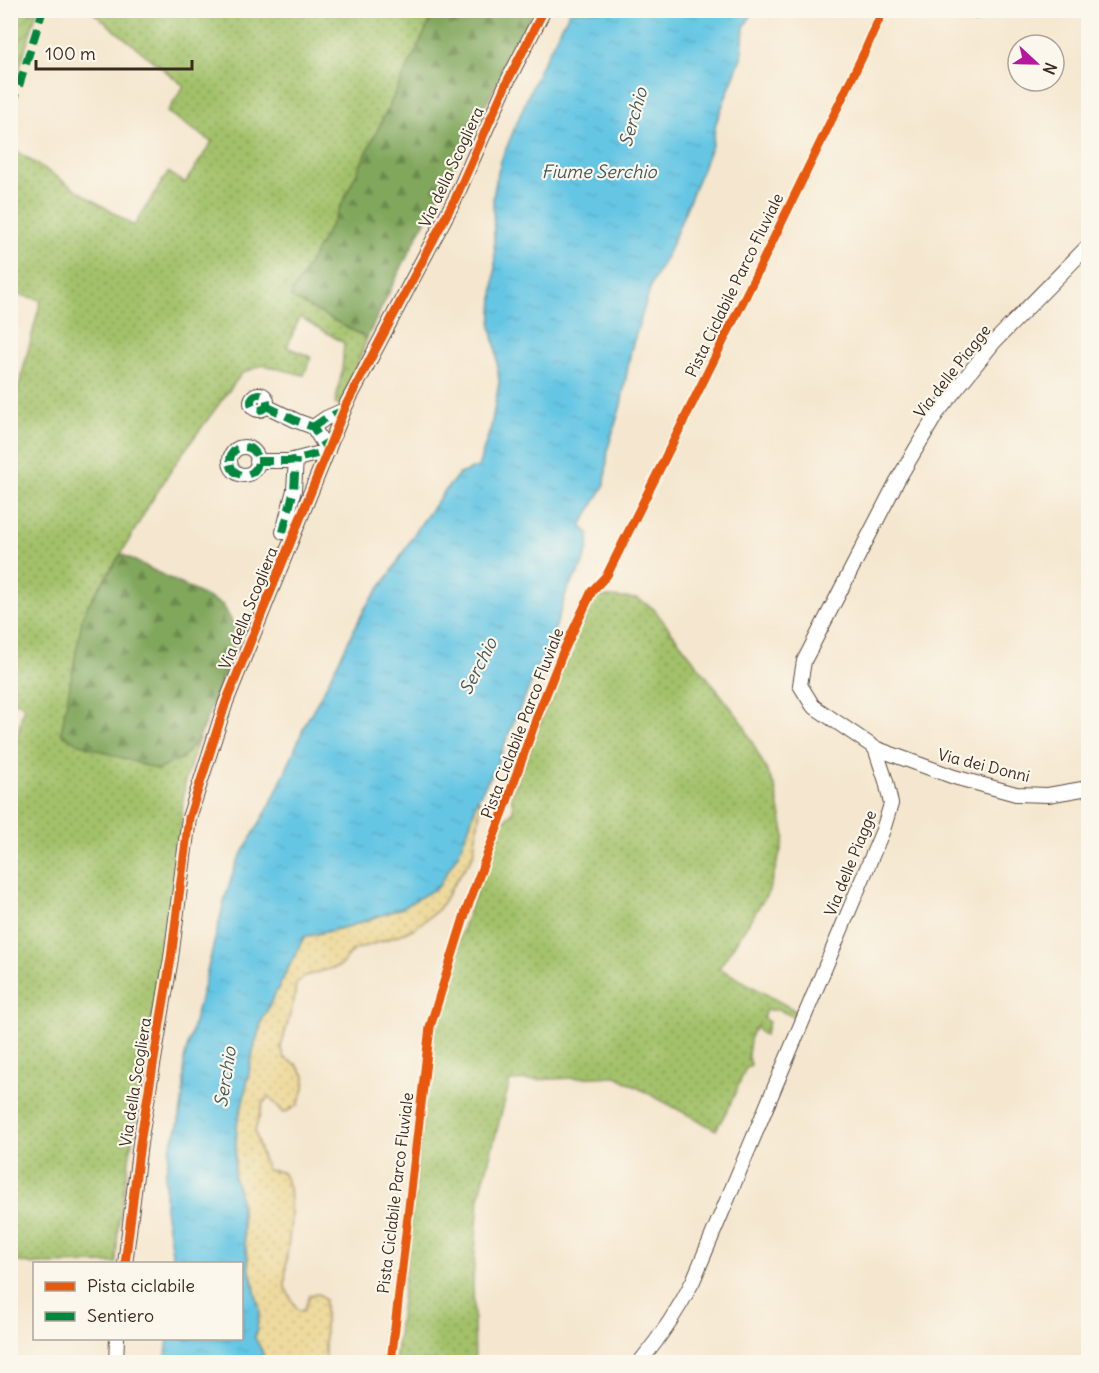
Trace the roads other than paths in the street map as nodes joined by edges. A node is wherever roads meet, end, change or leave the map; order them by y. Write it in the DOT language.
graph roads {
  1 [pos="544,10"];
  2 [pos="1089,246"];
  3 [pos="266,406"];
  4 [pos="344,410"];
  5 [pos="316,433"];
  6 [pos="328,451"];
  7 [pos="312,454"];
  8 [pos="296,459"];
  9 [pos="258,461"];
  10 [pos="282,532"];
  11 [pos="875,748"];
  12 [pos="1089,788"];
  13 [pos="125,1262"];
  14 [pos="117,1340"];
  15 [pos="116,1362"];
  16 [pos="640,1362"];
  1 -- 4 [label="street, Via della Scogliera"];
  2 -- 11 [label="street, Via delle Piagge"];
  3 -- 5 [label="street"];
  4 -- 5 [label="street"];
  4 -- 6 [label="street, Via della Scogliera"];
  5 -- 6 [label="street"];
  5 -- 7 [label="street"];
  6 -- 7 [label="street"];
  6 -- 13 [label="street, Via della Scogliera"];
  7 -- 8 [label="street"];
  8 -- 9 [label="street"];
  8 -- 10 [label="street"];
  11 -- 12 [label="street, Via dei Donni"];
  11 -- 16 [label="street, Via delle Piagge"];
  14 -- 15 [label="street"];
}
